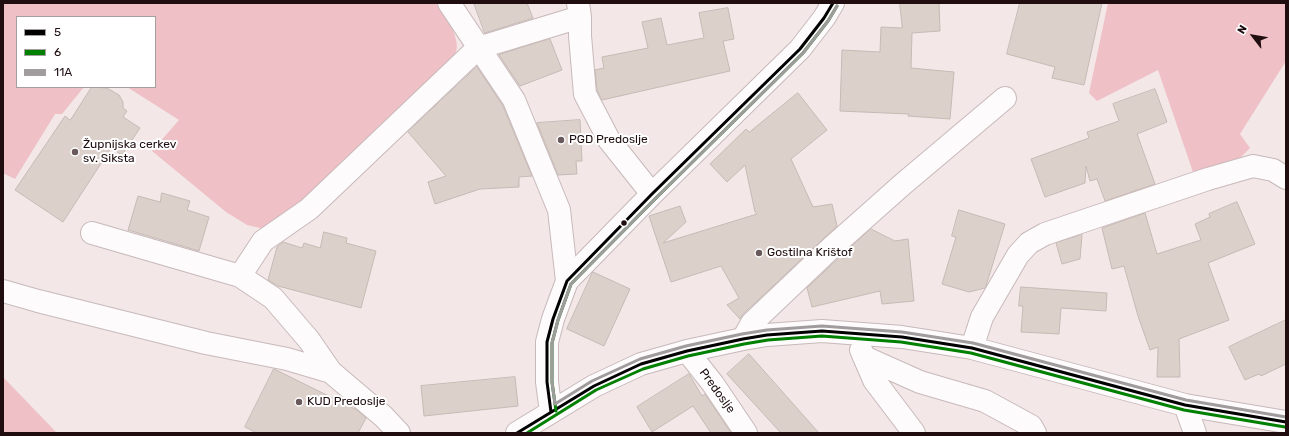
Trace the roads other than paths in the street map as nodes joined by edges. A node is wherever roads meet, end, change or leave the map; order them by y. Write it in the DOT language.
graph roads {
  1 [pos="448,3"];
  2 [pos="833,3"];
  3 [pos="579,10"];
  4 [pos="478,48"];
  5 [pos="1005,98"];
  6 [pos="1286,178"];
  7 [pos="652,194"];
  8 [pos="92,233"];
  9 [pos="240,276"];
  10 [pos="567,281"];
  11 [pos="3,291"];
  12 [pos="853,334"];
  13 [pos="743,338"];
  14 [pos="972,348"];
  15 [pos="687,351"];
  16 [pos="864,357"];
  17 [pos="331,372"];
  18 [pos="1185,405"];
  19 [pos="551,412"];
  20 [pos="1286,422"];
  21 [pos="399,433"];
  22 [pos="517,433"];
  23 [pos="746,433"];
  24 [pos="914,433"];
  25 [pos="1035,433"];
  26 [pos="1195,433"];
  1 -- 4 [label="street"];
  2 -- 7 [label="street"];
  3 -- 4 [label="street"];
  3 -- 7 [label="street"];
  4 -- 9 [label="street"];
  4 -- 10 [label="street"];
  5 -- 13 [label="street"];
  6 -- 14 [label="street"];
  7 -- 10 [label="street"];
  8 -- 9 [label="street"];
  9 -- 17 [label="street"];
  10 -- 19 [label="street"];
  11 -- 17 [label="street"];
  12 -- 13 [label="street"];
  12 -- 14 [label="street"];
  12 -- 16 [label="street"];
  13 -- 15 [label="street"];
  14 -- 18 [label="street"];
  15 -- 19 [label="street"];
  15 -- 23 [label="street, Predoslje"];
  16 -- 24 [label="street"];
  16 -- 25 [label="street"];
  17 -- 21 [label="street"];
  18 -- 20 [label="street"];
  18 -- 26 [label="street"];
  19 -- 22 [label="street"];
}
